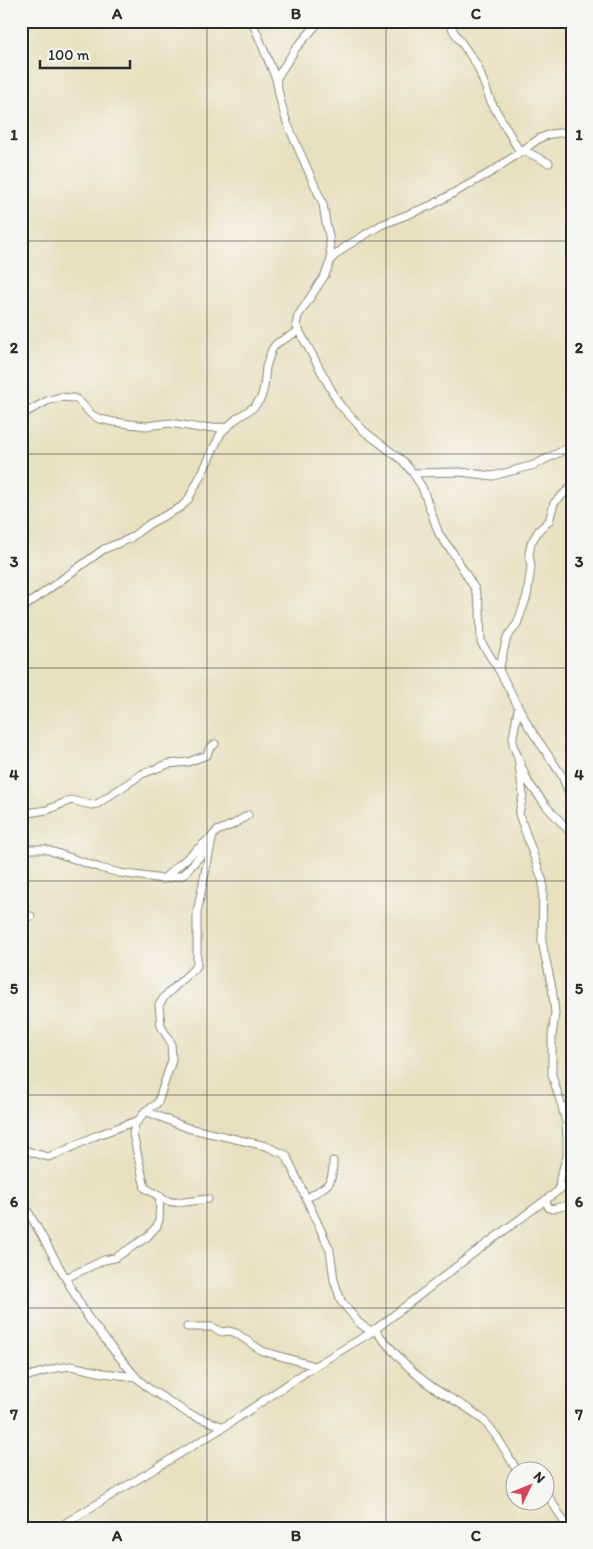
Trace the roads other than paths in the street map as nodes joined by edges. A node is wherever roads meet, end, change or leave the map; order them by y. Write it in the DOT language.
graph roads {
  1 [pos="252,21"];
  2 [pos="320,21"];
  3 [pos="449,21"];
  4 [pos="276,79"];
  5 [pos="572,131"];
  6 [pos="522,151"];
  7 [pos="549,163"];
  8 [pos="331,259"];
  9 [pos="299,331"];
  10 [pos="21,415"];
  11 [pos="228,428"];
  12 [pos="572,446"];
  13 [pos="413,473"];
  14 [pos="572,486"];
  15 [pos="21,609"];
  16 [pos="499,670"];
  17 [pos="518,709"];
  18 [pos="215,744"];
  19 [pos="518,758"];
  20 [pos="572,800"];
  21 [pos="21,814"];
  22 [pos="248,815"];
  23 [pos="572,834"];
  24 [pos="212,837"];
  25 [pos="21,849"];
  26 [pos="31,916"];
  27 [pos="21,918"];
  28 [pos="145,1111"];
  29 [pos="139,1120"];
  30 [pos="21,1147"];
  31 [pos="332,1161"];
  32 [pos="572,1183"];
  33 [pos="559,1190"];
  34 [pos="160,1196"];
  35 [pos="21,1198"];
  36 [pos="208,1199"];
  37 [pos="306,1199"];
  38 [pos="545,1200"];
  39 [pos="572,1204"];
  40 [pos="66,1278"];
  41 [pos="187,1327"];
  42 [pos="373,1330"];
  43 [pos="315,1366"];
  44 [pos="136,1377"];
  45 [pos="21,1378"];
  46 [pos="224,1427"];
  47 [pos="513,1462"];
  48 [pos="556,1508"];
  49 [pos="567,1525"];
  50 [pos="57,1528"];
  1 -- 4 [label="street"];
  2 -- 4 [label="street"];
  3 -- 6 [label="street"];
  4 -- 8 [label="street"];
  5 -- 6 [label="street"];
  6 -- 7 [label="street"];
  6 -- 8 [label="street"];
  8 -- 9 [label="street"];
  9 -- 11 [label="street"];
  9 -- 13 [label="street"];
  10 -- 11 [label="street"];
  11 -- 15 [label="street"];
  12 -- 13 [label="street"];
  13 -- 16 [label="street"];
  14 -- 16 [label="street"];
  16 -- 17 [label="street"];
  17 -- 19 [label="street"];
  17 -- 20 [label="street"];
  18 -- 21 [label="street"];
  19 -- 23 [label="street"];
  19 -- 33 [label="street"];
  22 -- 24 [label="street"];
  24 -- 25 [label="street"];
  24 -- 28 [label="street"];
  26 -- 27 [label="street"];
  28 -- 29 [label="street"];
  28 -- 37 [label="street"];
  29 -- 30 [label="street"];
  29 -- 34 [label="street"];
  31 -- 37 [label="street"];
  32 -- 33 [label="street"];
  33 -- 38 [label="street"];
  34 -- 36 [label="street"];
  34 -- 40 [label="street"];
  35 -- 40 [label="street"];
  37 -- 42 [label="street"];
  38 -- 39 [label="street"];
  38 -- 42 [label="street"];
  40 -- 44 [label="street"];
  41 -- 43 [label="street"];
  42 -- 43 [label="street"];
  42 -- 47 [label="street"];
  43 -- 46 [label="street"];
  44 -- 45 [label="street"];
  44 -- 46 [label="street"];
  46 -- 50 [label="street"];
  48 -- 49 [label="street"];
}
